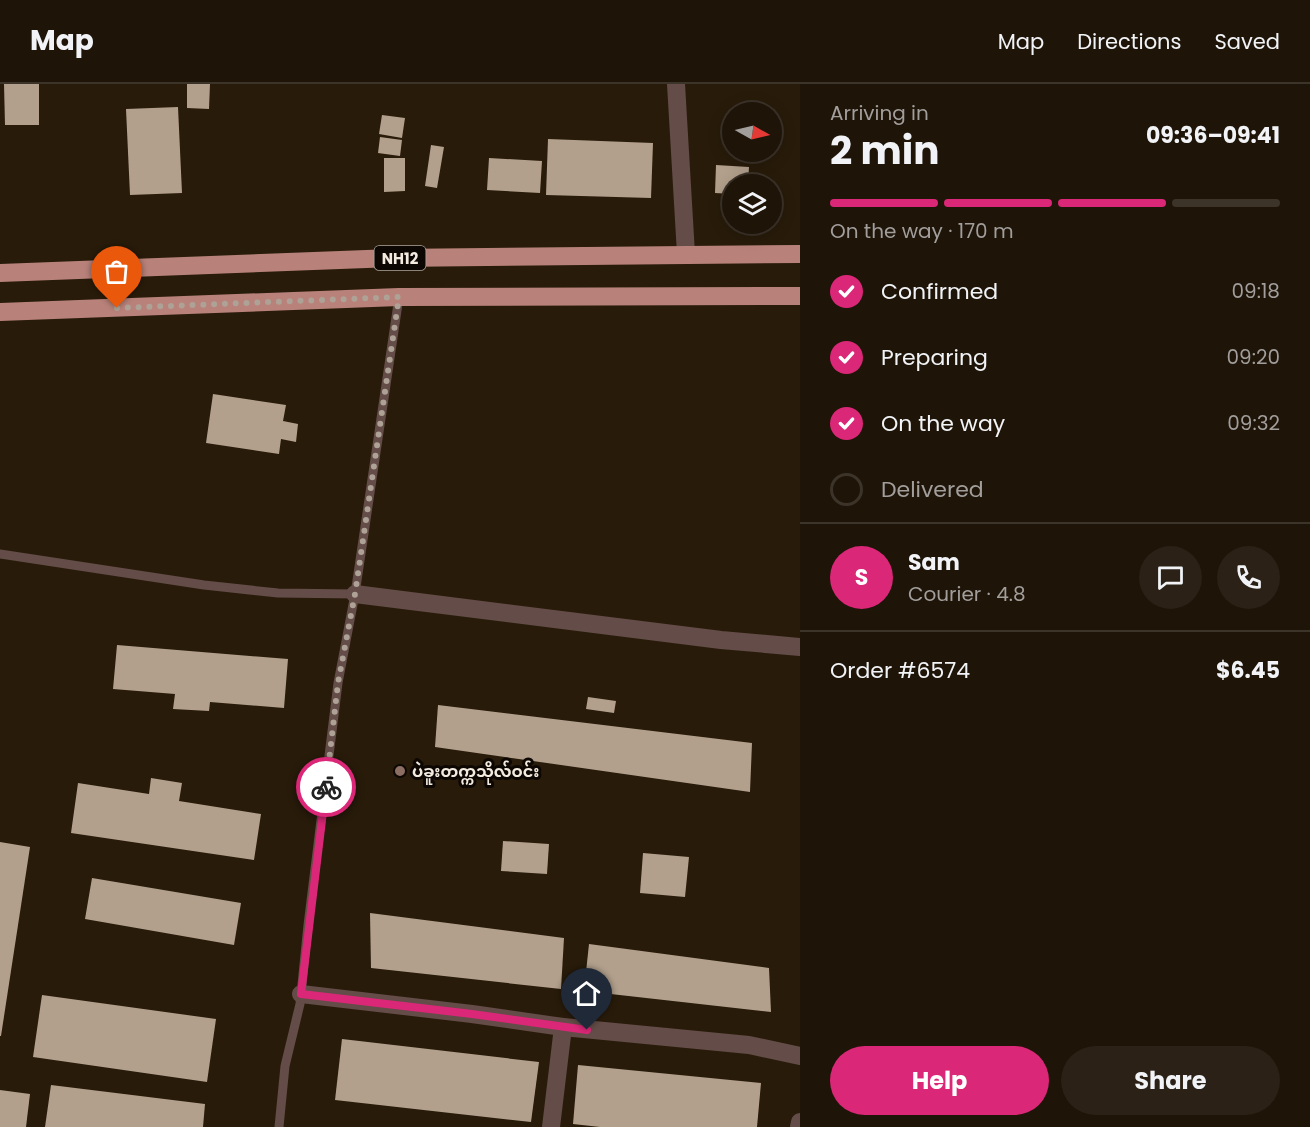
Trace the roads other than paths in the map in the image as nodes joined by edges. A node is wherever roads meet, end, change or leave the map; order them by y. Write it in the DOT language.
graph roads {
  1 [pos="676,84"];
  2 [pos="686,254"];
  3 [pos="800,254"];
  4 [pos="0,273"];
  5 [pos="800,296"];
  6 [pos="399,297"];
  7 [pos="0,312"];
  8 [pos="0,554"];
  9 [pos="355,594"];
  10 [pos="800,647"];
  11 [pos="301,994"];
  12 [pos="563,1027"];
  13 [pos="800,1056"];
  14 [pos="800,1122"];
  15 [pos="279,1127"];
  16 [pos="551,1127"];
  17 [pos="799,1127"];
  1 -- 2 [label="street"];
  2 -- 3 [label="highway, NH12"];
  2 -- 4 [label="highway, NH12"];
  5 -- 6 [label="highway"];
  6 -- 7 [label="highway"];
  6 -- 9 [label="lane"];
  8 -- 9 [label="lane"];
  9 -- 10 [label="street"];
  9 -- 11 [label="lane"];
  11 -- 12 [label="street"];
  11 -- 15 [label="lane"];
  12 -- 13 [label="street"];
  12 -- 16 [label="street"];
  14 -- 17 [label="street"];
}
